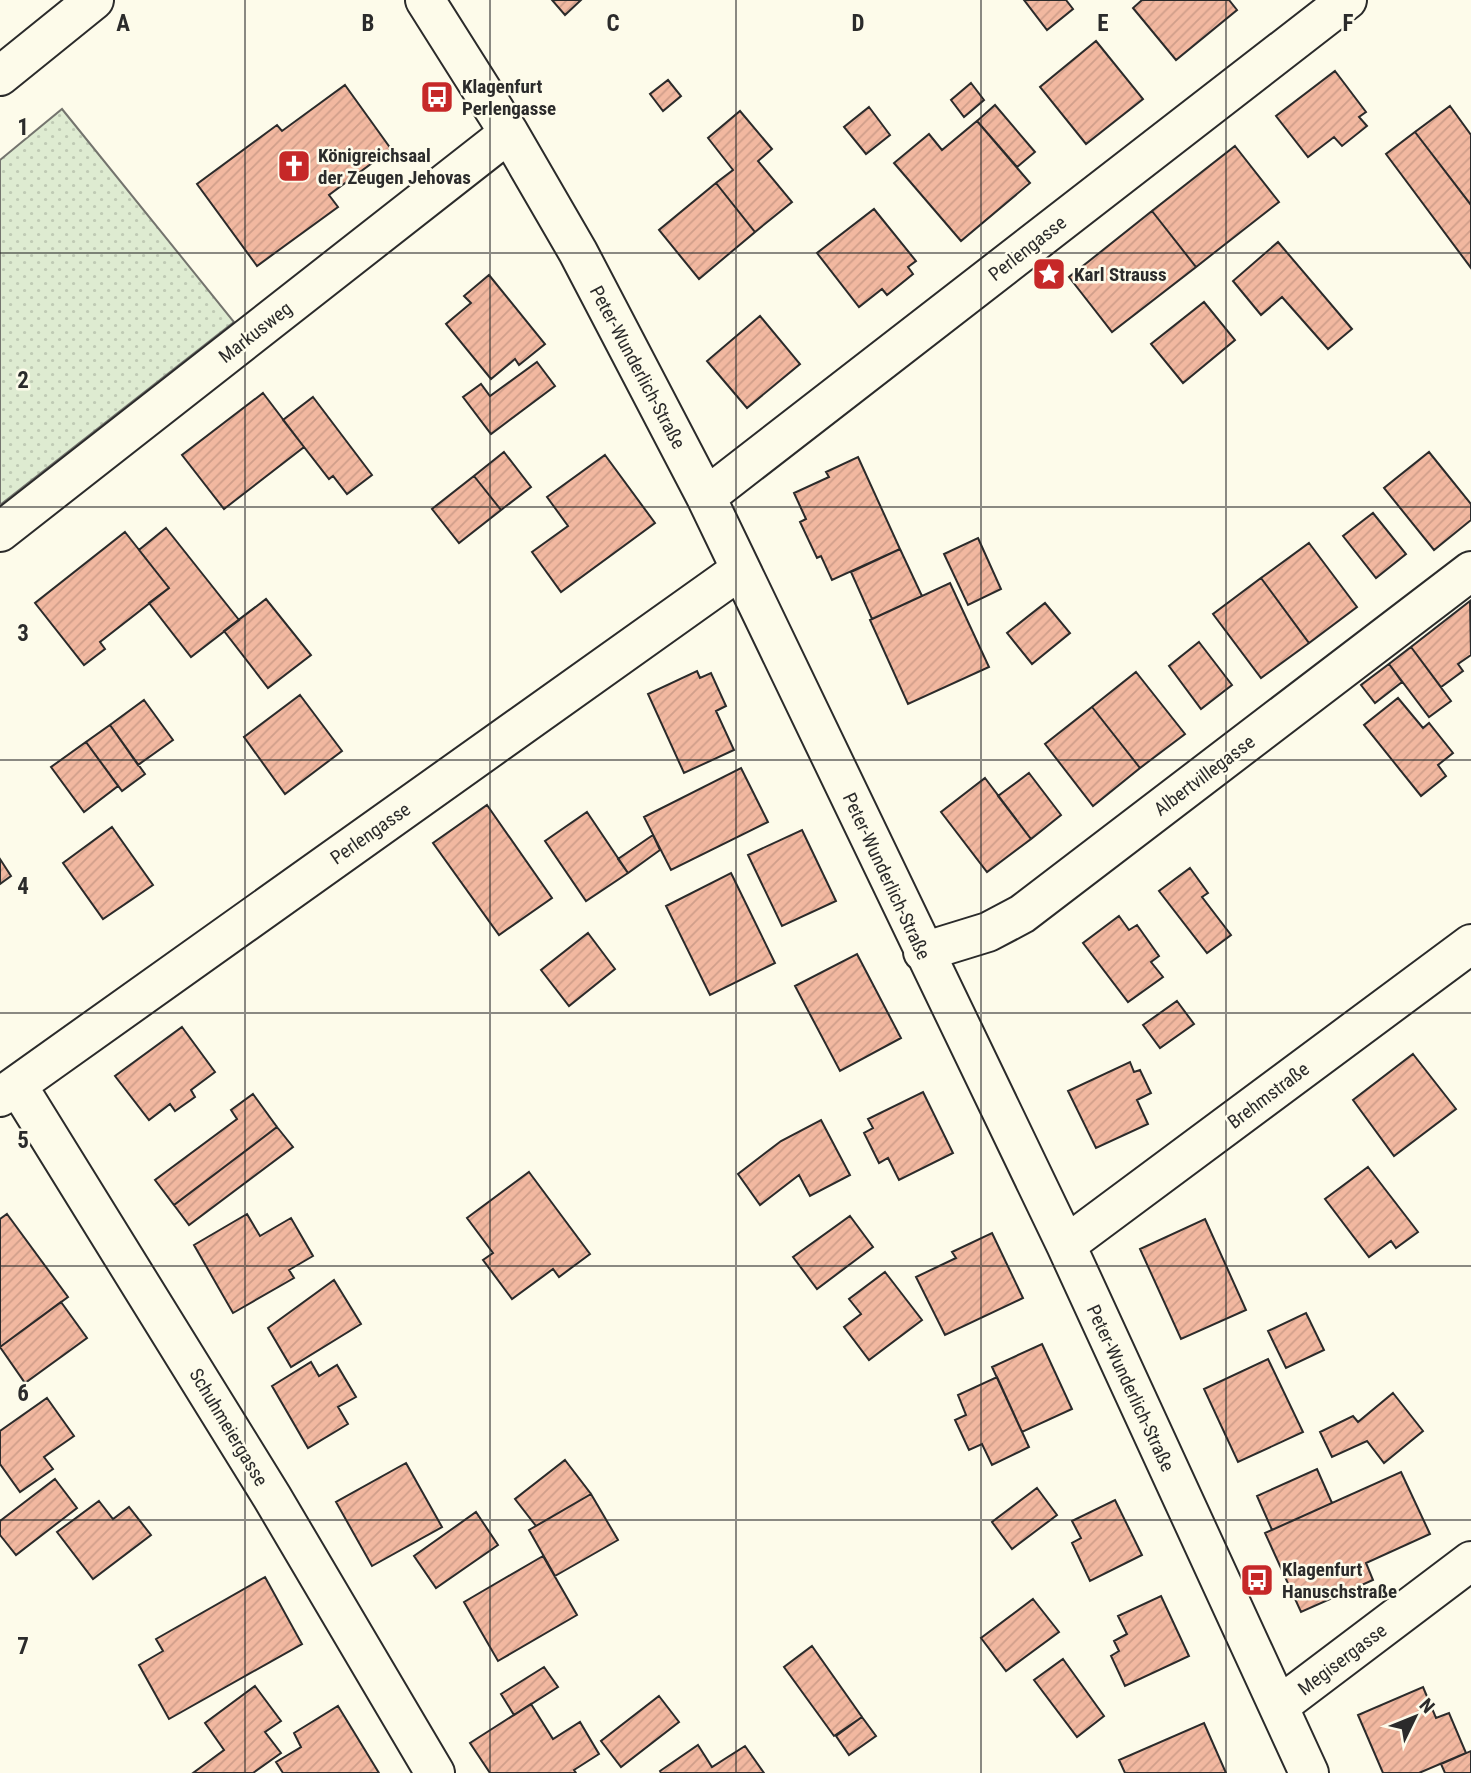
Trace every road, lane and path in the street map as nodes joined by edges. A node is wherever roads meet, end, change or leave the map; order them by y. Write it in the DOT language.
graph roads {
  1 [pos="94,0"];
  2 [pos="425,0"];
  3 [pos="1347,0"];
  4 [pos="0,76"];
  5 [pos="509,133"];
  6 [pos="706,497"];
  7 [pos="0,532"];
  8 [pos="740,569"];
  9 [pos="1471,571"];
  10 [pos="1471,944"];
  11 [pos="923,952"];
  12 [pos="9,1091"];
  13 [pos="1066,1245"];
  14 [pos="1471,1561"];
  15 [pos="1279,1706"];
  16 [pos="435,1773"];
  17 [pos="1309,1773"];
  1 -- 4 [label="street"];
  2 -- 5 [label="street, Peter-Wunderlich-Straße"];
  3 -- 6 [label="street, Perlengasse"];
  5 -- 6 [label="street, Peter-Wunderlich-Straße"];
  5 -- 7 [label="street, Markusweg"];
  6 -- 8 [label="street, Peter-Wunderlich-Straße"];
  8 -- 11 [label="street, Peter-Wunderlich-Straße"];
  8 -- 12 [label="street, Perlengasse"];
  9 -- 11 [label="street, Albertvillegasse"];
  10 -- 13 [label="street, Brehmstraße"];
  11 -- 13 [label="street, Peter-Wunderlich-Straße"];
  12 -- 16 [label="street, Schuhmeiergasse"];
  13 -- 15 [label="street, Peter-Wunderlich-Straße"];
  14 -- 15 [label="street, Megisergasse"];
  15 -- 17 [label="street, Peter-Wunderlich-Straße"];
}
